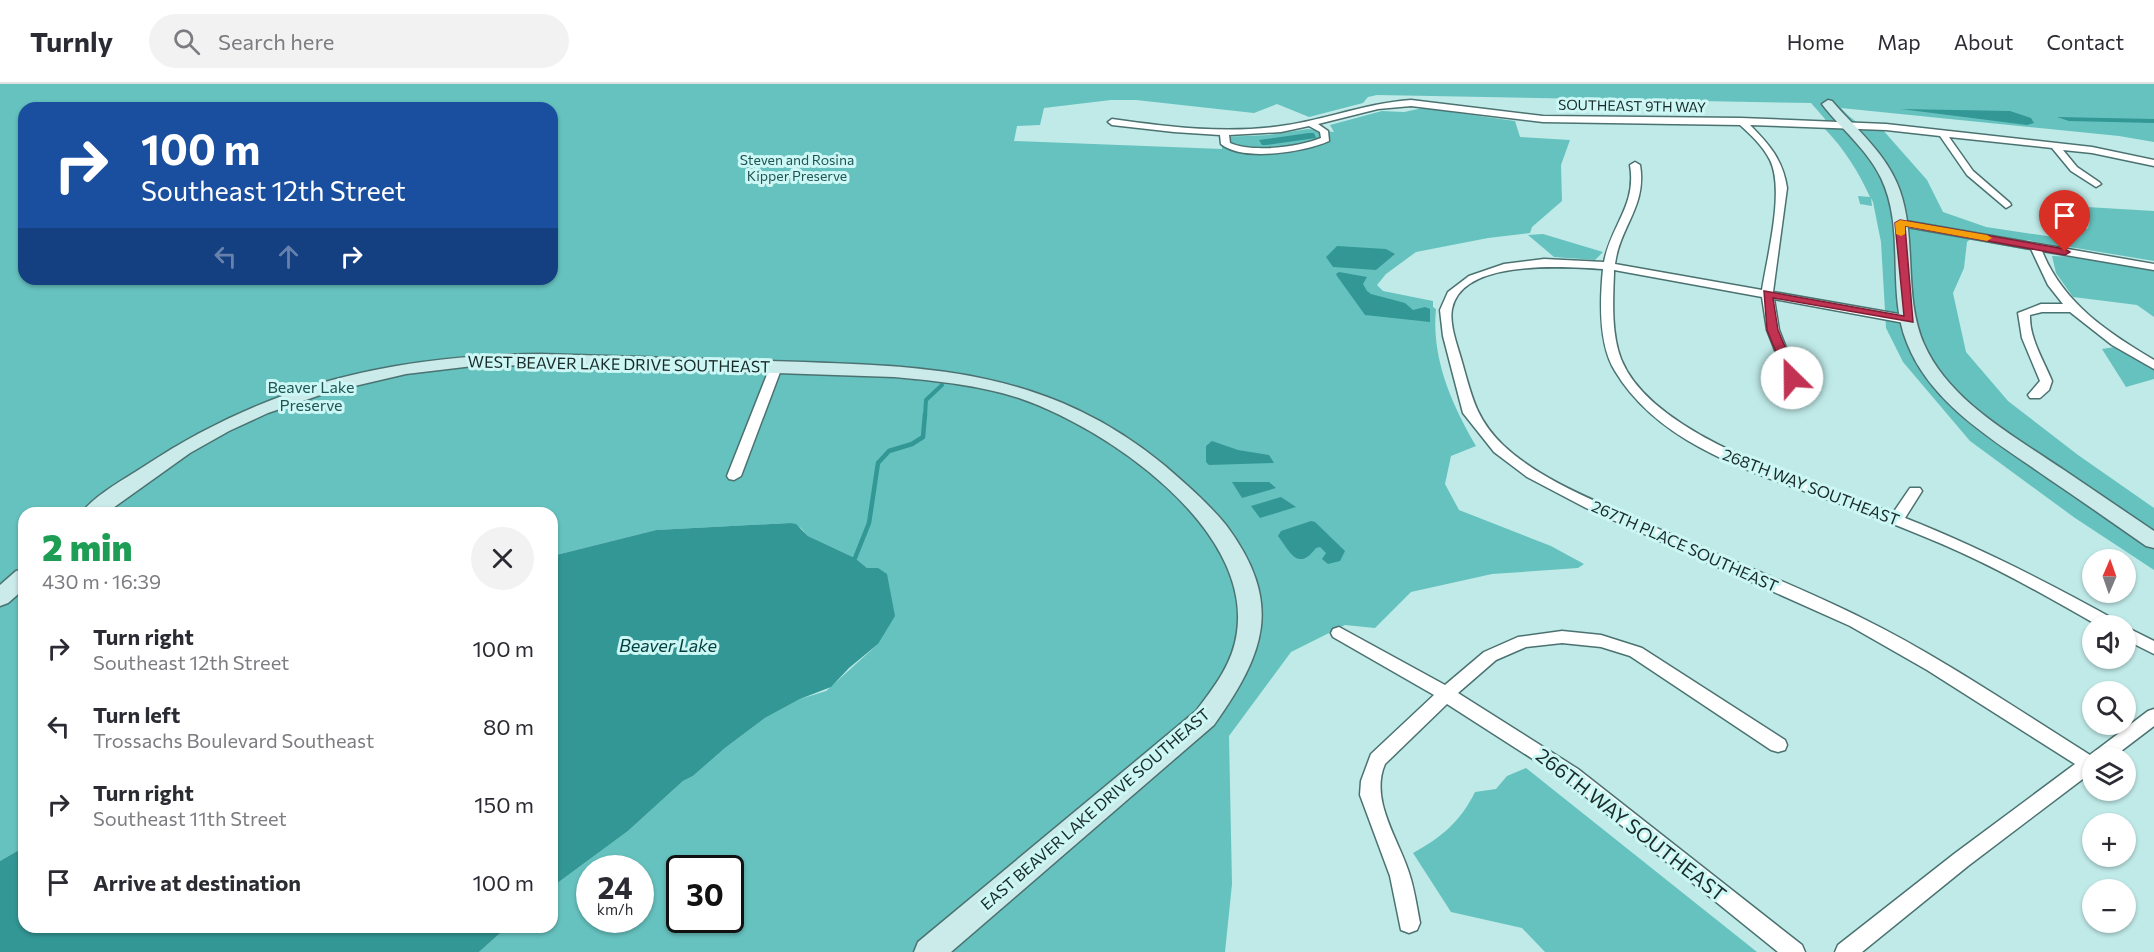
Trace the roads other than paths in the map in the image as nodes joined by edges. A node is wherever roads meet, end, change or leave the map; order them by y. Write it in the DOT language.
graph roads {
  1 [pos="1828,104"];
  2 [pos="1112,122"];
  3 [pos="1309,122"];
  4 [pos="1741,122"];
  5 [pos="1844,124"];
  6 [pos="1944,134"];
  7 [pos="1225,135"];
  8 [pos="1259,143"];
  9 [pos="2055,146"];
  10 [pos="2154,164"];
  11 [pos="1635,165"];
  12 [pos="2096,184"];
  13 [pos="2006,205"];
  14 [pos="1900,223"];
  15 [pos="2035,246"];
  16 [pos="1608,266"];
  17 [pos="2154,267"];
  18 [pos="1767,294"];
  19 [pos="2072,308"];
  20 [pos="1910,320"];
  21 [pos="2154,365"];
  22 [pos="776,367"];
  23 [pos="1792,378"];
  24 [pos="2035,395"];
  25 [pos="1069,411"];
  26 [pos="734,476"];
  27 [pos="1915,491"];
  28 [pos="101,507"];
  29 [pos="1896,520"];
  30 [pos="2154,541"];
  31 [pos="18,582"];
  32 [pos="0,598"];
  33 [pos="2093,615"];
  34 [pos="1339,633"];
  35 [pos="2136,638"];
  36 [pos="2154,648"];
  37 [pos="1446,694"];
  38 [pos="2154,716"];
  39 [pos="1779,745"];
  40 [pos="2113,747"];
  41 [pos="2082,754"];
  42 [pos="2082,770"];
  43 [pos="1409,923"];
  44 [pos="929,952"];
  45 [pos="1794,952"];
  46 [pos="1846,952"];
  1 -- 5 [label="street"];
  2 -- 7 [label="street, SOUTHEAST 9TH WAY"];
  3 -- 4 [label="street, SOUTHEAST 9TH WAY"];
  3 -- 7 [label="street, SOUTHEAST 9TH WAY"];
  3 -- 7 [label="street"];
  4 -- 5 [label="street, SOUTHEAST 9TH WAY"];
  4 -- 18 [label="street"];
  5 -- 6 [label="street, SOUTHEAST 9TH WAY"];
  5 -- 14 [label="street"];
  6 -- 9 [label="street, SOUTHEAST 9TH WAY"];
  6 -- 13 [label="street"];
  7 -- 8 [label="street"];
  9 -- 10 [label="street, SOUTHEAST 9TH WAY"];
  9 -- 12 [label="street"];
  11 -- 16 [label="street, 268TH WAY SOUTHEAST"];
  14 -- 15 [label="street"];
  14 -- 20 [label="street"];
  15 -- 17 [label="street"];
  15 -- 19 [label="street"];
  16 -- 18 [label="street, 267TH PLACE SOUTHEAST"];
  16 -- 29 [label="street, 268TH WAY SOUTHEAST"];
  16 -- 41 [label="street, 267TH PLACE SOUTHEAST"];
  18 -- 20 [label="street, 267TH PLACE SOUTHEAST"];
  18 -- 23 [label="street"];
  19 -- 21 [label="street"];
  19 -- 24 [label="street"];
  20 -- 30 [label="street"];
  22 -- 25 [label="street, WEST BEAVER LAKE DRIVE SOUTHEAST"];
  22 -- 26 [label="street"];
  22 -- 28 [label="street, WEST BEAVER LAKE DRIVE SOUTHEAST"];
  25 -- 44 [label="street, EAST BEAVER LAKE DRIVE SOUTHEAST"];
  27 -- 29 [label="street"];
  29 -- 33 [label="street, 268TH WAY SOUTHEAST"];
  31 -- 32 [label="street"];
  34 -- 37 [label="street, 266TH WAY SOUTHEAST"];
  35 -- 36 [label="street"];
  37 -- 39 [label="street"];
  37 -- 43 [label="street"];
  37 -- 45 [label="street, 266TH WAY SOUTHEAST"];
  38 -- 40 [label="street"];
  42 -- 46 [label="street"];
}
